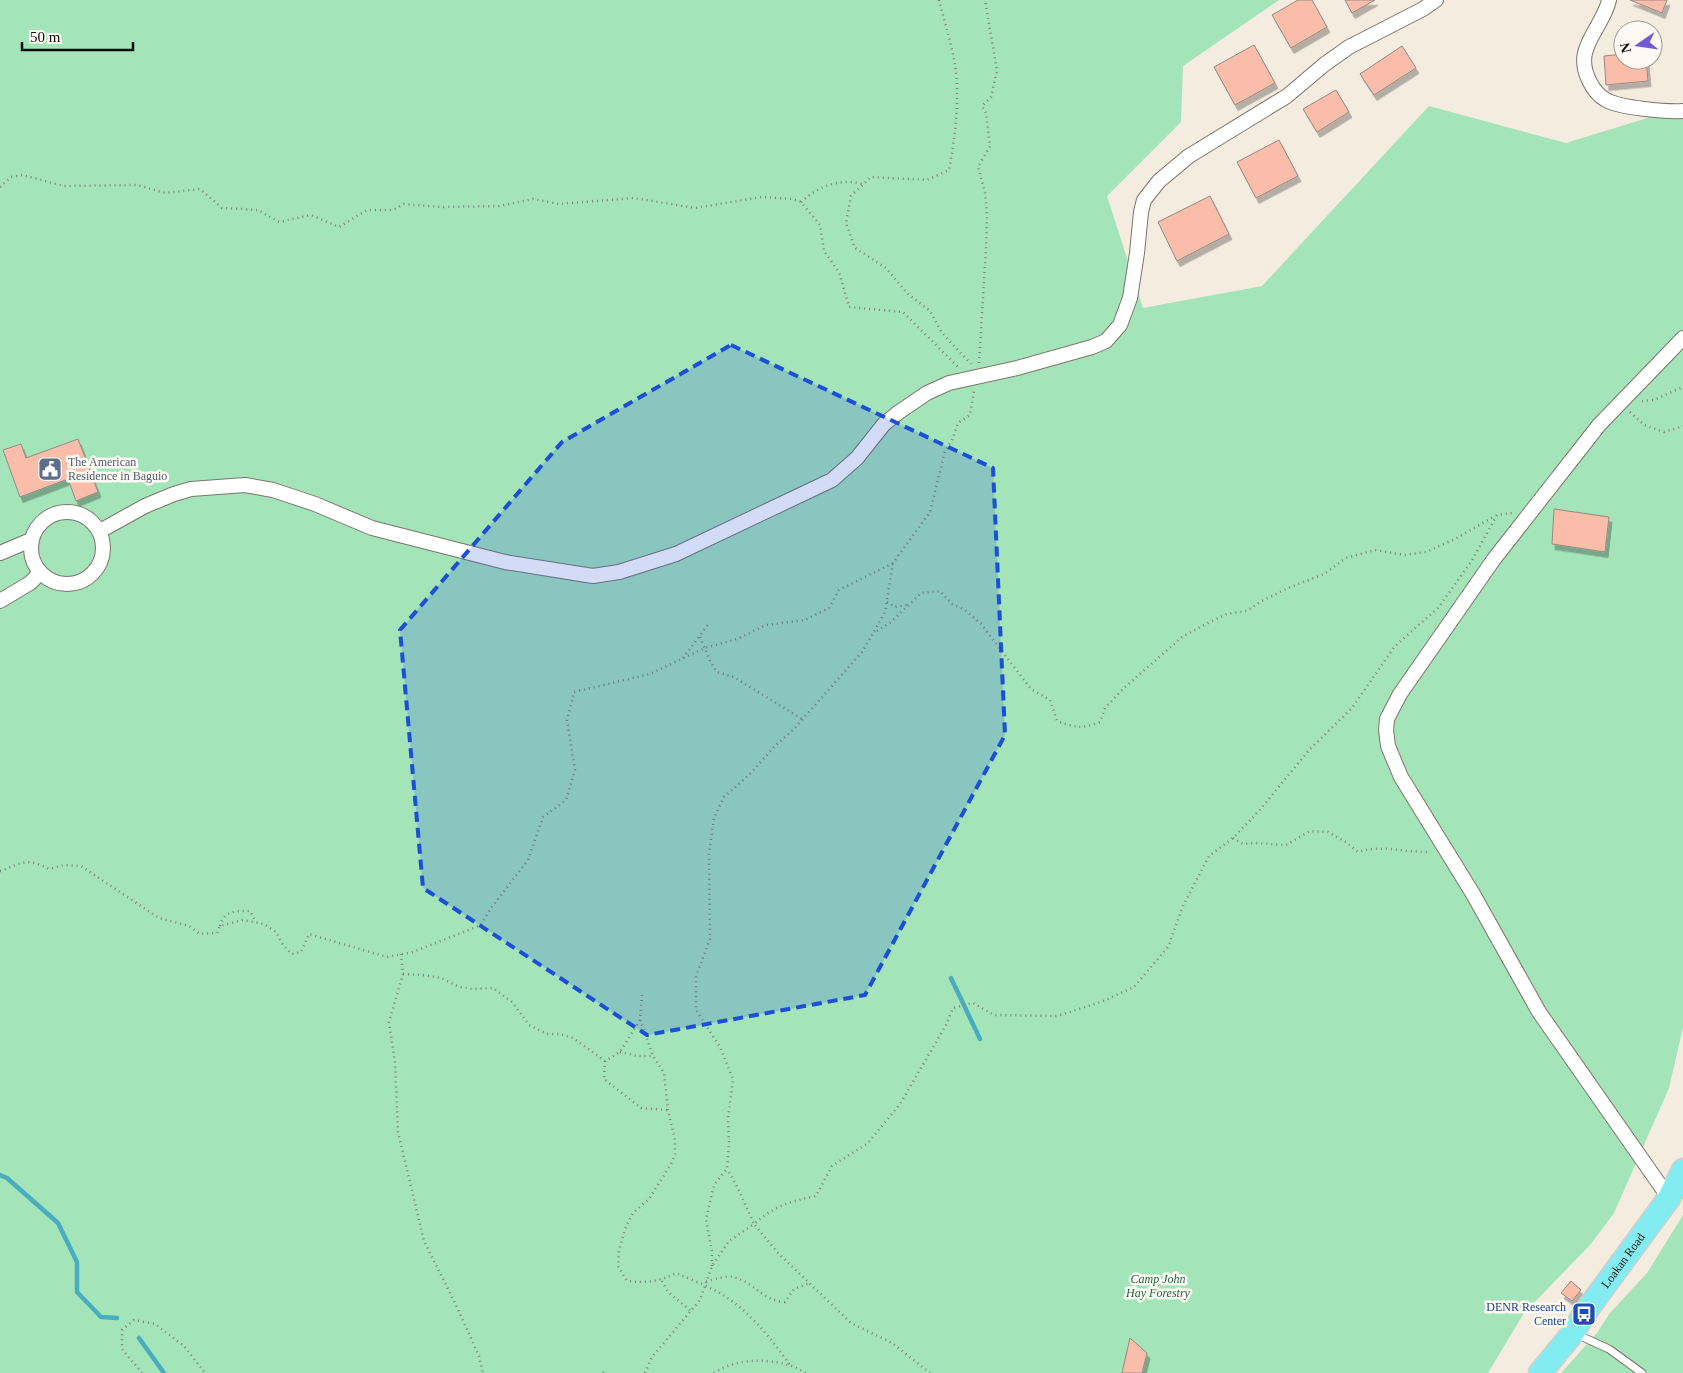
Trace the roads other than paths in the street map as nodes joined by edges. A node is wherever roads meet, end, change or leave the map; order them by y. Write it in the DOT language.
graph roads {
  1 [pos="1436,0"];
  2 [pos="1609,0"];
  3 [pos="1683,111"];
  4 [pos="1683,338"];
  5 [pos="100,531"];
  6 [pos="31,540"];
  7 [pos="0,553"];
  8 [pos="40,573"];
  9 [pos="0,601"];
  10 [pos="1683,1170"];
  11 [pos="1669,1198"];
  12 [pos="1573,1332"];
  13 [pos="1540,1373"];
  14 [pos="1642,1373"];
  1 -- 5 [label="street"];
  2 -- 3 [label="street"];
  4 -- 11 [label="street"];
  5 -- 6 [label="street"];
  5 -- 8 [label="street"];
  6 -- 7 [label="street"];
  6 -- 8 [label="street"];
  8 -- 9 [label="street"];
  10 -- 11 [label="main road, Loakan Road"];
  11 -- 12 [label="main road, Loakan Road"];
  12 -- 13 [label="main road, Loakan Road"];
  12 -- 14 [label="lane"];
}
